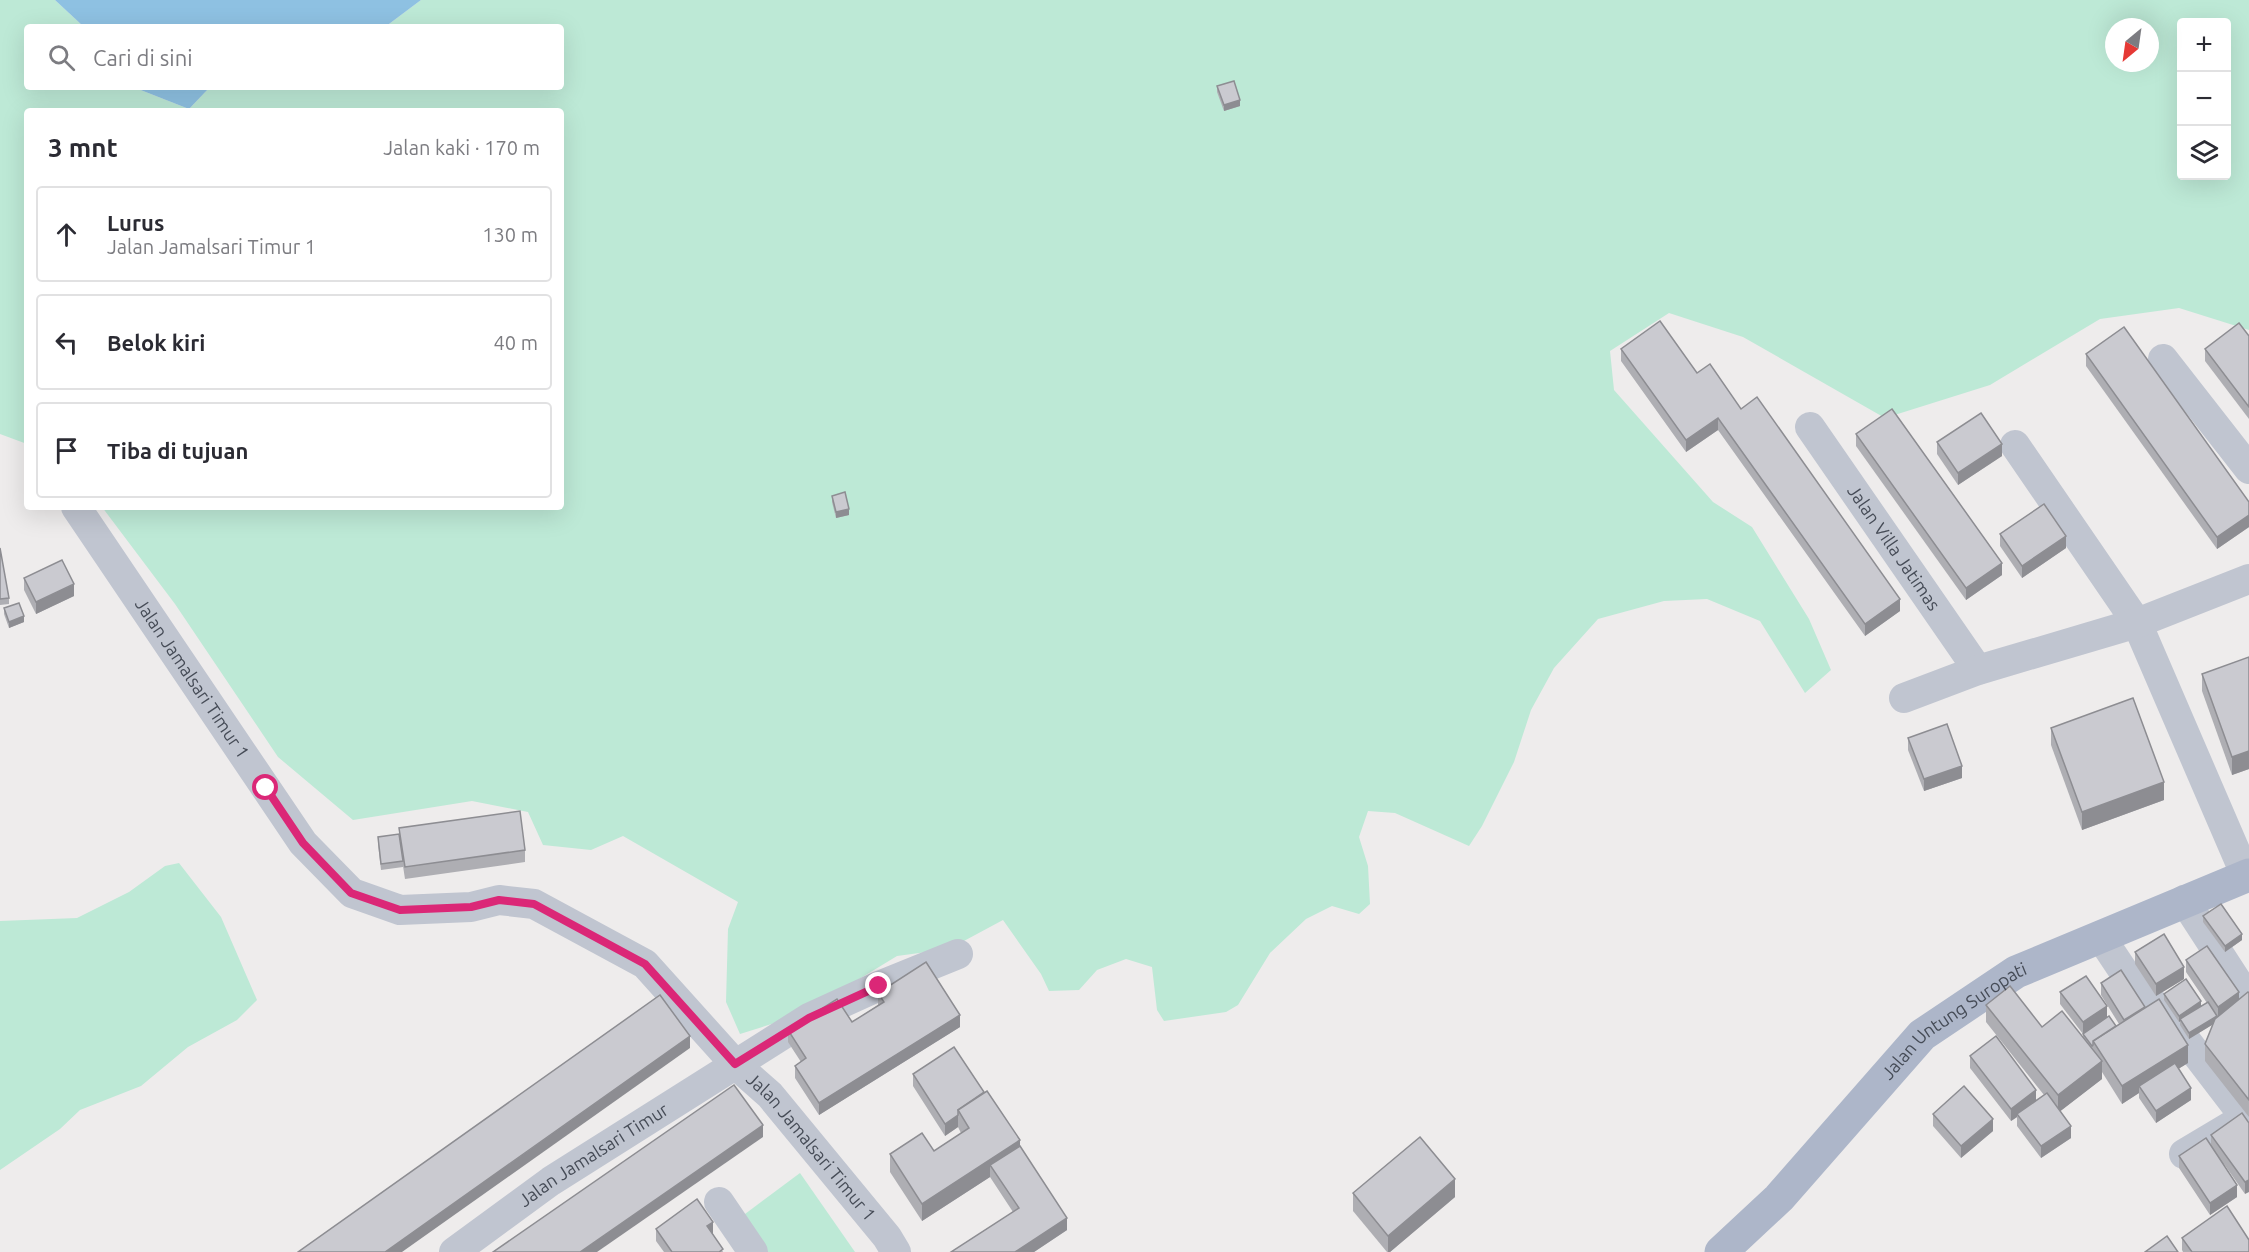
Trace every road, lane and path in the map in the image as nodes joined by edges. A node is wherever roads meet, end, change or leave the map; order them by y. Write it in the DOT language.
graph roads {
  1 [pos="2163,359"];
  2 [pos="1810,427"];
  3 [pos="2015,445"];
  4 [pos="2249,469"];
  5 [pos="78,510"];
  6 [pos="2249,579"];
  7 [pos="2137,623"];
  8 [pos="1978,669"];
  9 [pos="1904,698"];
  10 [pos="2247,875"];
  11 [pos="2184,900"];
  12 [pos="2100,936"];
  13 [pos="958,954"];
  14 [pos="2249,1000"];
  15 [pos="735,1064"];
  16 [pos="2184,1154"];
  17 [pos="719,1202"];
  18 [pos="454,1252"];
  19 [pos="753,1252"];
  20 [pos="896,1252"];
  21 [pos="1721,1252"];
  1 -- 4 [label="street"];
  2 -- 8 [label="street, Jalan Villa Jatimas"];
  3 -- 7 [label="street"];
  5 -- 15 [label="street, Jalan Jamalsari Timur 1"];
  6 -- 7 [label="street"];
  7 -- 8 [label="street"];
  7 -- 10 [label="street"];
  8 -- 9 [label="street"];
  10 -- 11 [label="main road, Jalan Untung Suropati"];
  11 -- 12 [label="main road, Jalan Untung Suropati"];
  11 -- 14 [label="street"];
  12 -- 16 [label="street"];
  12 -- 21 [label="main road, Jalan Untung Suropati"];
  13 -- 15 [label="street, Jalan Jamalsari Timur"];
  15 -- 18 [label="street, Jalan Jamalsari Timur"];
  15 -- 20 [label="street, Jalan Jamalsari Timur 1"];
  17 -- 19 [label="street"];
}
